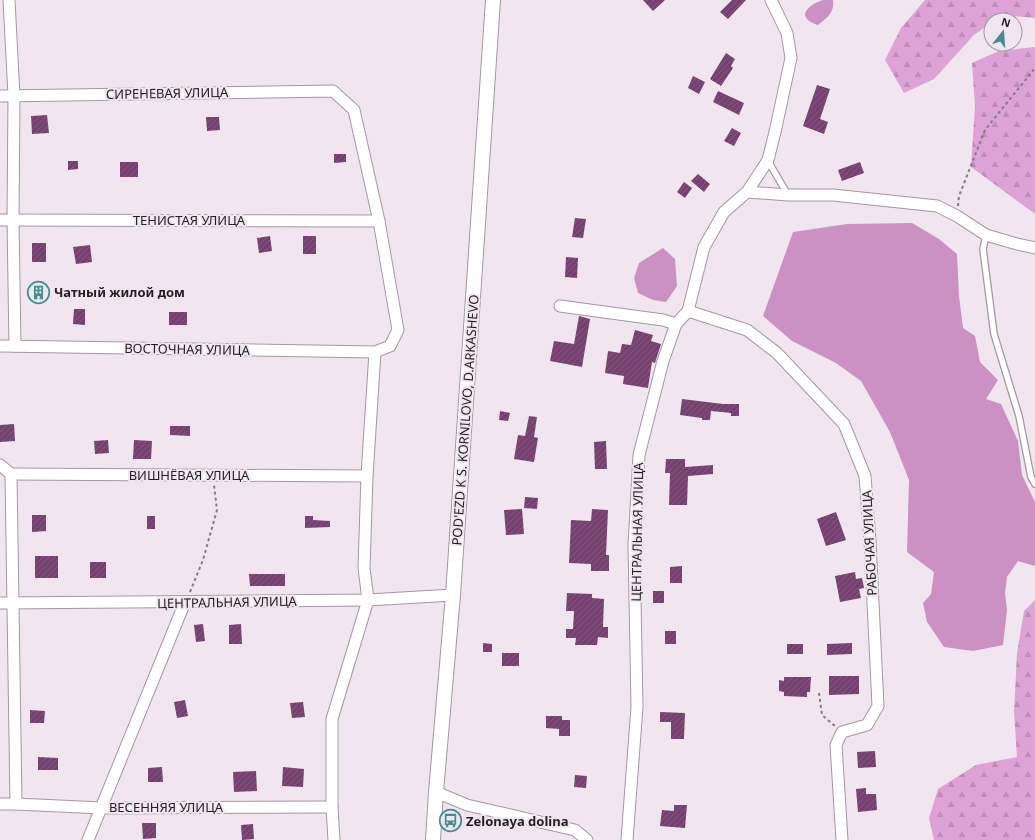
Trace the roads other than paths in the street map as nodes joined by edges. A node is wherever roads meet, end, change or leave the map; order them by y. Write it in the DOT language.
graph roads {
  1 [pos="9,0"];
  2 [pos="493,0"];
  3 [pos="771,0"];
  4 [pos="0,96"];
  5 [pos="14,96"];
  6 [pos="768,160"];
  7 [pos="747,192"];
  8 [pos="788,195"];
  9 [pos="0,220"];
  10 [pos="13,220"];
  11 [pos="379,221"];
  12 [pos="986,235"];
  13 [pos="1035,248"];
  14 [pos="560,306"];
  15 [pos="688,311"];
  16 [pos="676,324"];
  17 [pos="0,346"];
  18 [pos="15,346"];
  19 [pos="375,352"];
  20 [pos="0,466"];
  21 [pos="12,474"];
  22 [pos="367,476"];
  23 [pos="1035,484"];
  24 [pos="453,595"];
  25 [pos="368,600"];
  26 [pos="185,602"];
  27 [pos="0,603"];
  28 [pos="13,603"];
  29 [pos="436,792"];
  30 [pos="0,804"];
  31 [pos="16,804"];
  32 [pos="332,807"];
  33 [pos="102,808"];
  34 [pos="88,840"];
  35 [pos="334,840"];
  36 [pos="433,840"];
  37 [pos="587,840"];
  38 [pos="627,840"];
  39 [pos="842,840"];
  1 -- 5 [label="street"];
  2 -- 24 [label="street, POD'EZD K S. KORNILOVO, D.ARKASHEVO"];
  3 -- 6 [label="street, ЦЕНТРАЛЬНАЯ УЛИЦА"];
  4 -- 5 [label="street, СИРЕНЕВАЯ УЛИЦА"];
  5 -- 10 [label="street"];
  5 -- 11 [label="street, СИРЕНЕВАЯ УЛИЦА"];
  6 -- 7 [label="street, ЦЕНТРАЛЬНАЯ УЛИЦА"];
  6 -- 8 [label="lane"];
  7 -- 8 [label="street"];
  7 -- 15 [label="street, ЦЕНТРАЛЬНАЯ УЛИЦА"];
  8 -- 12 [label="street"];
  9 -- 10 [label="street, ТЕНИСТАЯ УЛИЦА"];
  10 -- 11 [label="street, ТЕНИСТАЯ УЛИЦА"];
  10 -- 18 [label="street"];
  11 -- 19 [label="street"];
  12 -- 13 [label="street"];
  12 -- 23 [label="lane"];
  14 -- 16 [label="street"];
  15 -- 16 [label="street, ЦЕНТРАЛЬНАЯ УЛИЦА"];
  15 -- 39 [label="street, РАБОЧАЯ УЛИЦА"];
  16 -- 38 [label="street, ЦЕНТРАЛЬНАЯ УЛИЦА"];
  17 -- 18 [label="street, ВОСТОЧНАЯ УЛИЦА"];
  18 -- 19 [label="street, ВОСТОЧНАЯ УЛИЦА"];
  19 -- 22 [label="street"];
  20 -- 21 [label="street"];
  21 -- 22 [label="street, ВИШНЁВАЯ УЛИЦА"];
  21 -- 28 [label="street"];
  22 -- 25 [label="street"];
  24 -- 25 [label="street, ЦЕНТРАЛЬНАЯ УЛИЦА"];
  24 -- 29 [label="street, POD'EZD K S. KORNILOVO, D.ARKASHEVO"];
  25 -- 26 [label="street, ЦЕНТРАЛЬНАЯ УЛИЦА"];
  25 -- 32 [label="street"];
  26 -- 28 [label="street, ЦЕНТРАЛЬНАЯ УЛИЦА"];
  26 -- 33 [label="street"];
  27 -- 28 [label="street, ЦЕНТРАЛЬНАЯ УЛИЦА"];
  28 -- 31 [label="street"];
  29 -- 36 [label="street, POD'EZD K S. KORNILOVO, D.ARKASHEVO"];
  29 -- 37 [label="street"];
  30 -- 31 [label="street, ВЕСЕННЯЯ УЛИЦА"];
  31 -- 33 [label="street, ВЕСЕННЯЯ УЛИЦА"];
  32 -- 33 [label="street, ВЕСЕННЯЯ УЛИЦА"];
  32 -- 35 [label="street"];
  33 -- 34 [label="street"];
}
